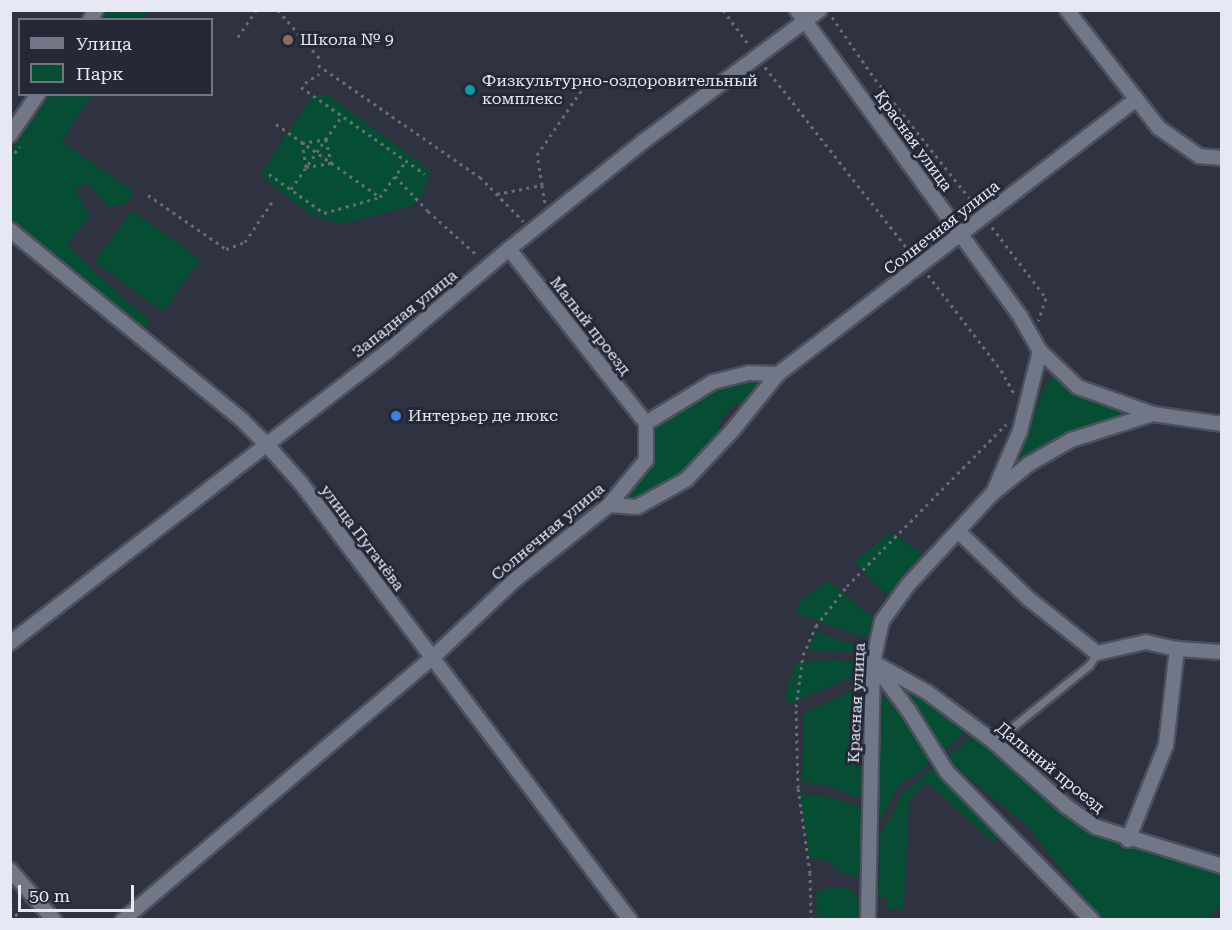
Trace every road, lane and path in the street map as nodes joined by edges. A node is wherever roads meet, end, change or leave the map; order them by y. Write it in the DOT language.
graph roads {
  1 [pos="256,10"];
  2 [pos="278,10"];
  3 [pos="820,10"];
  4 [pos="828,10"];
  5 [pos="1067,10"];
  6 [pos="802,16"];
  7 [pos="238,37"];
  8 [pos="321,60"];
  9 [pos="318,65"];
  10 [pos="319,74"];
  11 [pos="589,79"];
  12 [pos="305,83"];
  13 [pos="301,87"];
  14 [pos="37,96"];
  15 [pos="1136,99"];
  16 [pos="342,116"];
  17 [pos="276,124"];
  18 [pos="10,135"];
  19 [pos="326,139"];
  20 [pos="302,143"];
  21 [pos="316,153"];
  22 [pos="1221,158"];
  23 [pos="406,160"];
  24 [pos="331,163"];
  25 [pos="306,167"];
  26 [pos="269,174"];
  27 [pos="426,174"];
  28 [pos="395,176"];
  29 [pos="291,189"];
  30 [pos="497,194"];
  31 [pos="148,195"];
  32 [pos="381,197"];
  33 [pos="272,202"];
  34 [pos="984,216"];
  35 [pos="10,230"];
  36 [pos="532,230"];
  37 [pos="961,235"];
  38 [pos="509,249"];
  39 [pos="489,266"];
  40 [pos="1040,351"];
  41 [pos="778,374"];
  42 [pos="1153,414"];
  43 [pos="646,423"];
  44 [pos="1221,424"];
  45 [pos="266,444"];
  46 [pos="992,494"];
  47 [pos="609,505"];
  48 [pos="958,531"];
  49 [pos="847,586"];
  50 [pos="10,643"];
  51 [pos="1177,649"];
  52 [pos="1221,652"];
  53 [pos="1097,653"];
  54 [pos="431,659"];
  55 [pos="873,662"];
  56 [pos="994,742"];
  57 [pos="1128,840"];
  58 [pos="1221,866"];
  59 [pos="10,870"];
  60 [pos="10,908"];
  61 [pos="21,920"];
  62 [pos="54,920"];
  63 [pos="123,920"];
  64 [pos="630,920"];
  65 [pos="811,920"];
  66 [pos="868,920"];
  67 [pos="1092,920"];
  1 -- 7 [label="path"];
  2 -- 8 [label="path"];
  3 -- 6 [label="street, Западная улица"];
  4 -- 34 [label="path"];
  5 -- 15 [label="street"];
  6 -- 36 [label="street, Западная улица"];
  6 -- 37 [label="street, Красная улица"];
  9 -- 30 [label="path"];
  10 -- 12 [label="path"];
  11 -- 30 [label="path"];
  13 -- 16 [label="path"];
  14 -- 18 [label="street"];
  15 -- 22 [label="street"];
  15 -- 34 [label="street, Солнечная улица"];
  16 -- 19 [label="path"];
  16 -- 23 [label="path"];
  17 -- 20 [label="path"];
  19 -- 20 [label="path"];
  19 -- 21 [label="path"];
  19 -- 24 [label="path"];
  20 -- 21 [label="path"];
  20 -- 25 [label="path"];
  21 -- 24 [label="path"];
  21 -- 25 [label="path"];
  23 -- 27 [label="path"];
  23 -- 28 [label="path"];
  24 -- 25 [label="path"];
  24 -- 32 [label="path"];
  25 -- 29 [label="path"];
  26 -- 29 [label="path"];
  28 -- 32 [label="path"];
  28 -- 39 [label="path"];
  29 -- 32 [label="path"];
  30 -- 36 [label="path"];
  31 -- 33 [label="path"];
  34 -- 37 [label="street, Солнечная улица"];
  34 -- 40 [label="path"];
  35 -- 45 [label="street, улица Пугачёва"];
  36 -- 38 [label="street, Западная улица"];
  37 -- 40 [label="street, Красная улица"];
  37 -- 41 [label="street, Солнечная улица"];
  38 -- 39 [label="street, Западная улица"];
  38 -- 43 [label="street, Малый проезд"];
  39 -- 45 [label="street, Западная улица"];
  40 -- 42 [label="street, Красная улица"];
  40 -- 46 [label="street, Красная улица"];
  41 -- 43 [label="street"];
  41 -- 47 [label="street, Солнечная улица"];
  42 -- 44 [label="street"];
  42 -- 46 [label="street, Красная улица"];
  43 -- 47 [label="street, Солнечная улица"];
  45 -- 50 [label="street, Западная улица"];
  45 -- 54 [label="street, улица Пугачёва"];
  46 -- 48 [label="street, Красная улица"];
  47 -- 54 [label="street, Солнечная улица"];
  48 -- 53 [label="street"];
  48 -- 55 [label="street, Красная улица"];
  49 -- 65 [label="path"];
  51 -- 52 [label="street"];
  51 -- 53 [label="street"];
  51 -- 57 [label="street"];
  53 -- 56 [label="lane"];
  54 -- 63 [label="street, Солнечная улица"];
  54 -- 64 [label="street, улица Пугачёва"];
  55 -- 56 [label="street, Дальний проезд"];
  55 -- 66 [label="street, Красная улица"];
  55 -- 67 [label="street"];
  56 -- 57 [label="street, Дальний проезд"];
  57 -- 58 [label="street, Дальний проезд"];
  59 -- 62 [label="street"];
  60 -- 61 [label="path"];
}
